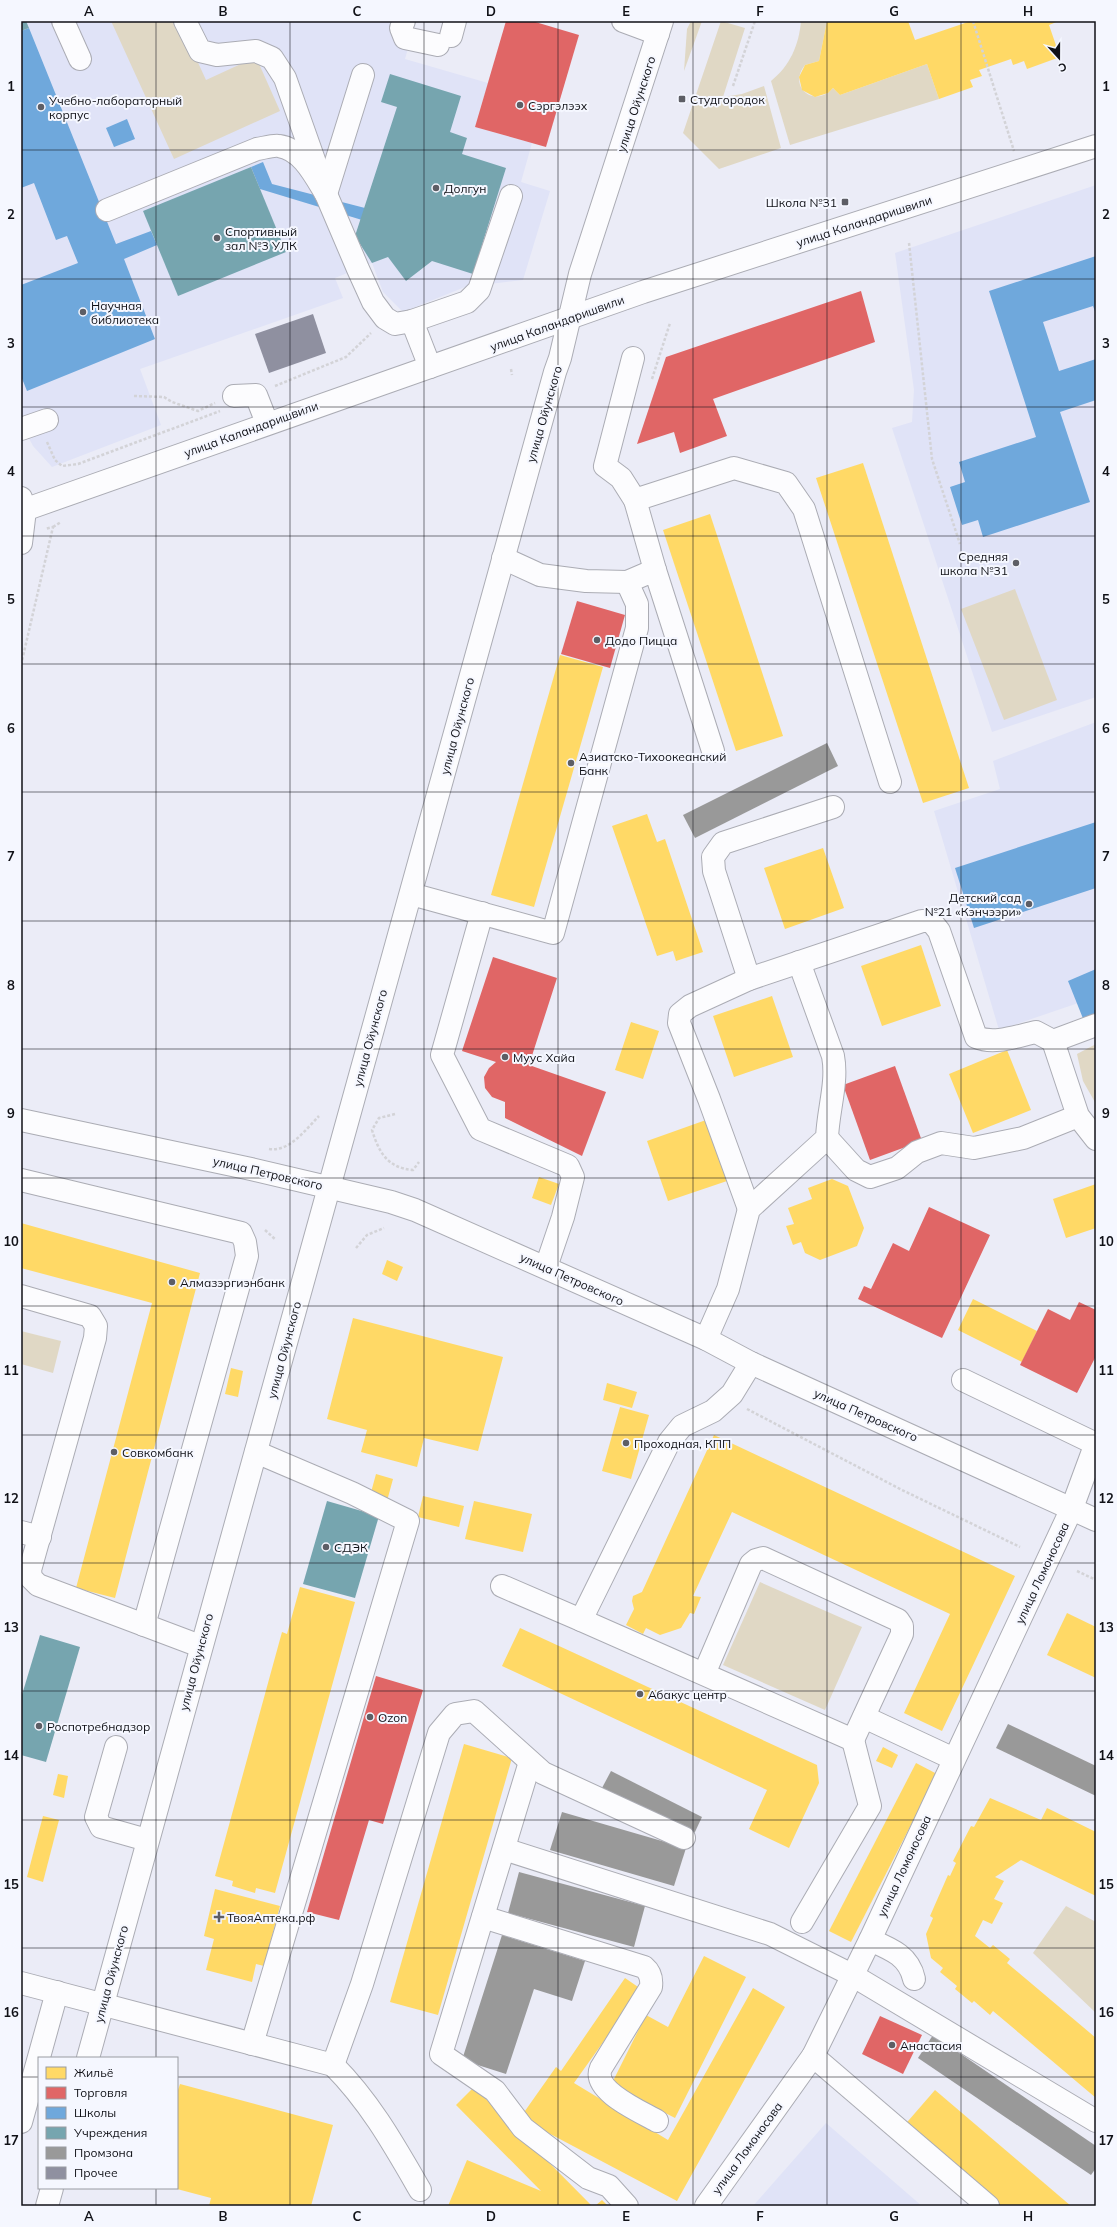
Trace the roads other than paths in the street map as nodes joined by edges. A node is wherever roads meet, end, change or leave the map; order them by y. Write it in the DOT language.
graph roads {
  1 [pos="64,21"];
  2 [pos="185,21"];
  3 [pos="404,21"];
  4 [pos="623,21"];
  5 [pos="660,28"];
  6 [pos="448,34"];
  7 [pos="80,59"];
  8 [pos="363,75"];
  9 [pos="1096,146"];
  10 [pos="326,194"];
  11 [pos="511,196"];
  12 [pos="107,210"];
  13 [pos="570,317"];
  14 [pos="412,321"];
  15 [pos="633,358"];
  16 [pos="430,367"];
  17 [pos="229,403"];
  18 [pos="267,423"];
  19 [pos="635,500"];
  20 [pos="22,506"];
  21 [pos="22,539"];
  22 [pos="503,558"];
  23 [pos="655,570"];
  24 [pos="627,582"];
  25 [pos="713,750"];
  26 [pos="890,782"];
  27 [pos="833,807"];
  28 [pos="411,894"];
  29 [pos="482,913"];
  30 [pos="799,962"];
  31 [pos="749,979"];
  32 [pos="1096,1026"];
  33 [pos="1052,1042"];
  34 [pos="1078,1116"];
  35 [pos="21,1120"];
  36 [pos="827,1138"];
  37 [pos="1096,1139"];
  38 [pos="21,1180"];
  39 [pos="329,1188"];
  40 [pos="749,1209"];
  41 [pos="546,1268"];
  42 [pos="21,1296"];
  43 [pos="706,1339"];
  44 [pos="751,1363"];
  45 [pos="963,1380"];
  46 [pos="1096,1444"];
  47 [pos="256,1452"];
  48 [pos="1072,1508"];
  49 [pos="1096,1520"];
  50 [pos="30,1535"];
  51 [pos="502,1586"];
  52 [pos="582,1620"];
  53 [pos="144,1625"];
  54 [pos="200,1646"];
  55 [pos="704,1674"];
  56 [pos="864,1717"];
  57 [pos="853,1740"];
  58 [pos="116,1747"];
  59 [pos="954,1759"];
  60 [pos="530,1762"];
  61 [pos="684,1838"];
  62 [pos="147,1840"];
  63 [pos="504,1849"];
  64 [pos="483,1917"];
  65 [pos="802,1922"];
  66 [pos="870,1940"];
  67 [pos="852,1975"];
  68 [pos="914,1979"];
  69 [pos="21,1983"];
  70 [pos="57,1992"];
  71 [pos="103,2003"];
  72 [pos="252,2044"];
  73 [pos="813,2056"];
  74 [pos="39,2057"];
  75 [pos="88,2057"];
  76 [pos="38,2061"];
  77 [pos="333,2066"];
  78 [pos="657,2121"];
  79 [pos="1096,2121"];
  80 [pos="21,2122"];
  81 [pos="52,2189"];
  82 [pos="420,2190"];
  83 [pos="47,2206"];
  84 [pos="628,2206"];
  85 [pos="706,2206"];
  86 [pos="988,2206"];
  1 -- 7 [label="main road"];
  2 -- 10 [label="main road"];
  3 -- 6 [label="main road"];
  4 -- 5 [label="main road"];
  5 -- 13 [label="main road, улица Ойунского"];
  8 -- 10 [label="main road"];
  9 -- 13 [label="main road, улица Каландаришвили"];
  10 -- 12 [label="main road"];
  10 -- 14 [label="main road"];
  11 -- 14 [label="main road"];
  13 -- 16 [label="main road, улица Каландаришвили"];
  13 -- 22 [label="main road, улица Ойунского"];
  14 -- 16 [label="main road"];
  15 -- 19 [label="main road"];
  16 -- 18 [label="main road, улица Каландаришвили"];
  17 -- 18 [label="main road"];
  18 -- 20 [label="main road, улица Каландаришвили"];
  19 -- 23 [label="main road"];
  19 -- 26 [label="main road"];
  20 -- 21 [label="main road"];
  22 -- 24 [label="main road"];
  22 -- 28 [label="main road, улица Ойунского"];
  23 -- 24 [label="main road"];
  23 -- 25 [label="main road"];
  24 -- 29 [label="main road"];
  27 -- 31 [label="main road"];
  28 -- 29 [label="main road"];
  28 -- 39 [label="main road, улица Ойунского"];
  29 -- 41 [label="main road"];
  30 -- 31 [label="main road"];
  30 -- 33 [label="main road"];
  30 -- 36 [label="main road"];
  31 -- 40 [label="main road"];
  32 -- 33 [label="main road"];
  33 -- 34 [label="main road"];
  34 -- 36 [label="main road"];
  34 -- 37 [label="main road"];
  35 -- 39 [label="main road, улица Петровского"];
  36 -- 40 [label="main road"];
  38 -- 53 [label="main road"];
  39 -- 41 [label="main road, улица Петровского"];
  39 -- 47 [label="main road, улица Ойунского"];
  40 -- 43 [label="main road"];
  41 -- 43 [label="main road, улица Петровского"];
  42 -- 50 [label="main road"];
  43 -- 44 [label="main road, улица Петровского"];
  44 -- 48 [label="main road, улица Петровского"];
  44 -- 52 [label="main road"];
  45 -- 46 [label="main road"];
  46 -- 48 [label="main road, улица Ломоносова"];
  47 -- 54 [label="main road, улица Ойунского"];
  47 -- 72 [label="main road"];
  48 -- 49 [label="main road, улица Петровского"];
  48 -- 59 [label="main road, улица Ломоносова"];
  50 -- 53 [label="main road"];
  51 -- 52 [label="main road"];
  52 -- 55 [label="main road"];
  53 -- 54 [label="main road"];
  54 -- 62 [label="main road, улица Ойунского"];
  55 -- 56 [label="main road"];
  55 -- 57 [label="main road"];
  56 -- 57 [label="main road"];
  56 -- 59 [label="main road"];
  57 -- 65 [label="main road"];
  58 -- 62 [label="main road"];
  59 -- 66 [label="main road, улица Ломоносова"];
  60 -- 61 [label="main road"];
  60 -- 63 [label="main road"];
  60 -- 77 [label="main road"];
  62 -- 71 [label="main road, улица Ойунского"];
  63 -- 64 [label="main road"];
  63 -- 67 [label="main road"];
  64 -- 78 [label="main road"];
  64 -- 84 [label="main road"];
  66 -- 67 [label="main road, улица Ломоносова"];
  66 -- 68 [label="main road"];
  67 -- 73 [label="main road, улица Ломоносова"];
  67 -- 79 [label="main road"];
  69 -- 70 [label="main road"];
  70 -- 71 [label="main road"];
  70 -- 74 [label="main road"];
  71 -- 72 [label="main road"];
  71 -- 75 [label="main road, улица Ойунского"];
  72 -- 77 [label="main road"];
  73 -- 85 [label="main road, улица Ломоносова"];
  73 -- 86 [label="main road"];
  76 -- 80 [label="main road"];
  77 -- 82 [label="main road"];
  81 -- 83 [label="main road"];
}
